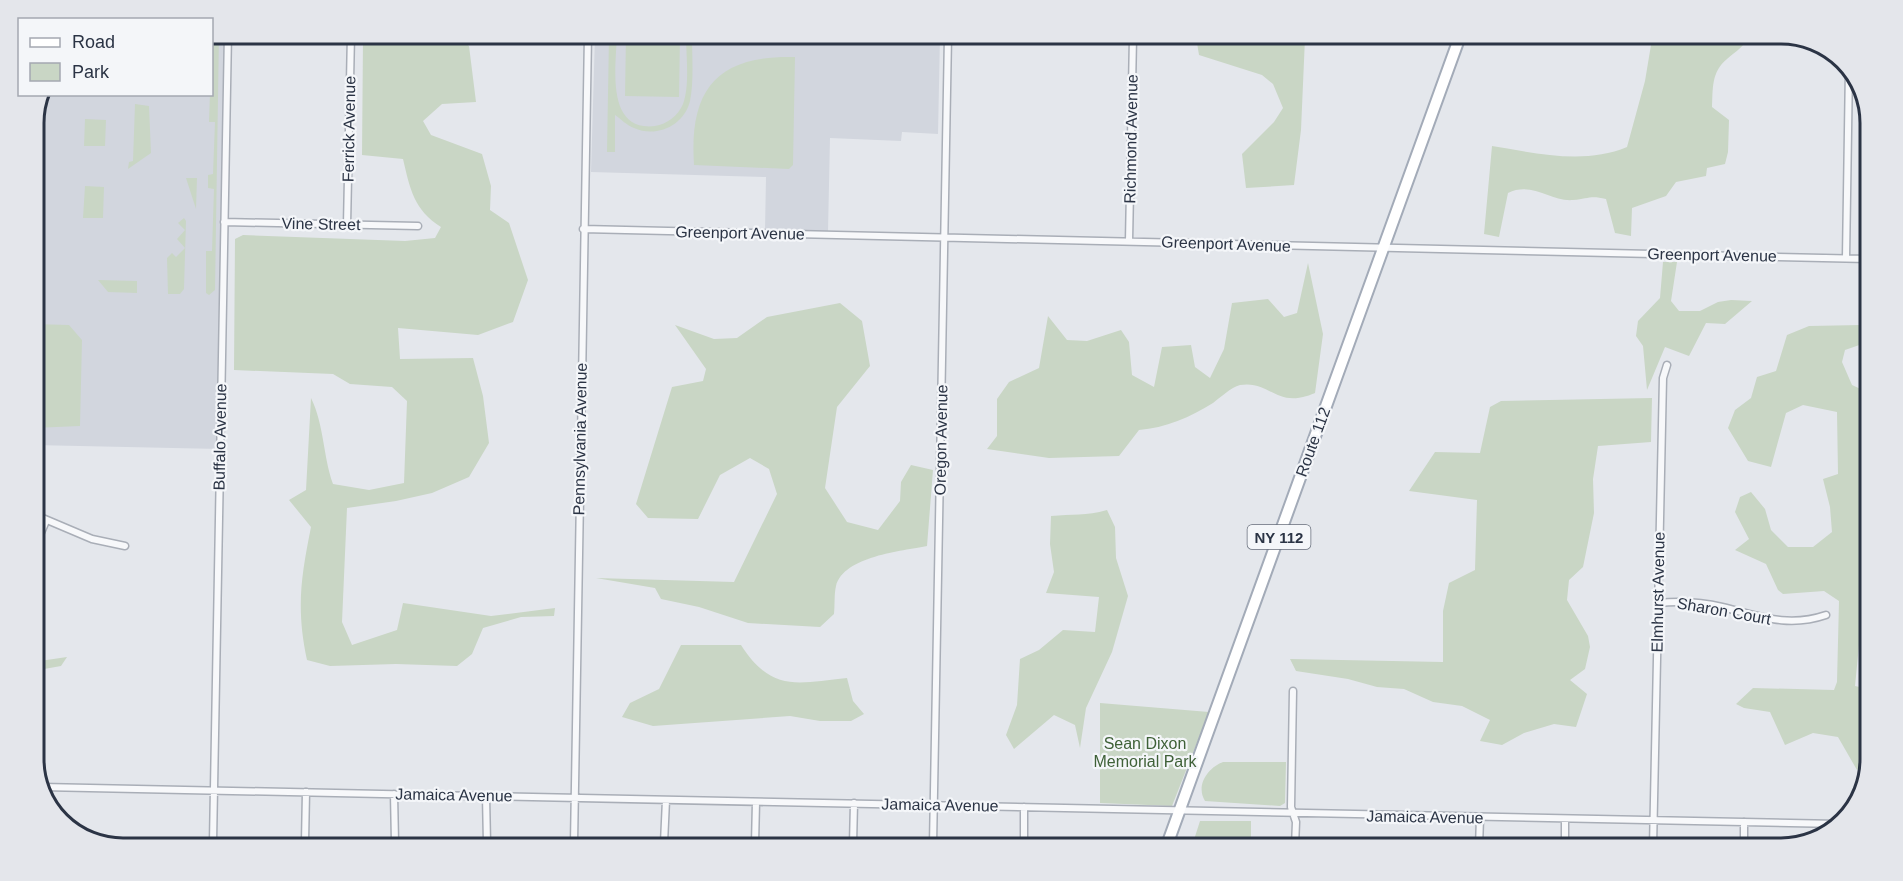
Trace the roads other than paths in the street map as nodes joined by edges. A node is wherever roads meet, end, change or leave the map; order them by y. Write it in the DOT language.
graph roads {
  1 [pos="228,44"];
  2 [pos="351,44"];
  3 [pos="588,44"];
  4 [pos="948,44"];
  5 [pos="1133,44"];
  6 [pos="1457,44"];
  7 [pos="1849,83"];
  8 [pos="224,222"];
  9 [pos="347,225"];
  10 [pos="418,226"];
  11 [pos="583,229"];
  12 [pos="944,238"];
  13 [pos="1129,241"];
  14 [pos="1383,249"];
  15 [pos="1846,258"];
  16 [pos="1859,259"];
  17 [pos="1668,365"];
  18 [pos="46,521"];
  19 [pos="44,526"];
  20 [pos="125,546"];
  21 [pos="1658,603"];
  22 [pos="1826,615"];
  23 [pos="1293,691"];
  24 [pos="50,787"];
  25 [pos="214,790"];
  26 [pos="306,792"];
  27 [pos="394,794"];
  28 [pos="486,796"];
  29 [pos="575,798"];
  30 [pos="666,800"];
  31 [pos="756,801"];
  32 [pos="854,804"];
  33 [pos="933,805"];
  34 [pos="1024,807"];
  35 [pos="1180,811"];
  36 [pos="1293,814"];
  37 [pos="1480,818"];
  38 [pos="1565,819"];
  39 [pos="1654,820"];
  40 [pos="1744,822"];
  41 [pos="1824,824"];
  42 [pos="213,838"];
  43 [pos="305,838"];
  44 [pos="395,838"];
  45 [pos="487,838"];
  46 [pos="574,838"];
  47 [pos="664,838"];
  48 [pos="755,838"];
  49 [pos="853,838"];
  50 [pos="933,838"];
  51 [pos="1024,838"];
  52 [pos="1170,838"];
  53 [pos="1295,838"];
  54 [pos="1479,838"];
  55 [pos="1565,838"];
  56 [pos="1653,838"];
  57 [pos="1744,838"];
  1 -- 8 [label="street, Buffalo Avenue"];
  2 -- 9 [label="street, Ferrick Avenue"];
  3 -- 11 [label="street, Pennsylvania Avenue"];
  4 -- 12 [label="street, Oregon Avenue"];
  5 -- 13 [label="street, Richmond Avenue"];
  6 -- 14 [label="main road, Route 112 / NY 112"];
  7 -- 15 [label="street"];
  8 -- 9 [label="street, Vine Street"];
  8 -- 25 [label="street, Buffalo Avenue"];
  9 -- 10 [label="street, Vine Street"];
  11 -- 12 [label="street, Greenport Avenue"];
  11 -- 29 [label="street, Pennsylvania Avenue"];
  12 -- 13 [label="street, Greenport Avenue"];
  12 -- 33 [label="street, Oregon Avenue"];
  13 -- 14 [label="street, Greenport Avenue"];
  14 -- 15 [label="street, Greenport Avenue"];
  14 -- 35 [label="main road, Route 112 / NY 112"];
  15 -- 16 [label="street, Greenport Avenue"];
  17 -- 21 [label="street, Elmhurst Avenue"];
  18 -- 19 [label="street"];
  18 -- 20 [label="street"];
  21 -- 22 [label="street, Sharon Court"];
  21 -- 39 [label="street, Elmhurst Avenue"];
  23 -- 36 [label="street"];
  24 -- 25 [label="street, Jamaica Avenue"];
  25 -- 26 [label="street, Jamaica Avenue"];
  25 -- 42 [label="street, Buffalo Avenue"];
  26 -- 27 [label="street, Jamaica Avenue"];
  26 -- 43 [label="street"];
  27 -- 28 [label="street, Jamaica Avenue"];
  27 -- 44 [label="street"];
  28 -- 29 [label="street, Jamaica Avenue"];
  28 -- 45 [label="street"];
  29 -- 30 [label="street, Jamaica Avenue"];
  29 -- 46 [label="street, Pennsylvania Avenue"];
  30 -- 31 [label="street, Jamaica Avenue"];
  30 -- 47 [label="street"];
  31 -- 32 [label="street, Jamaica Avenue"];
  31 -- 48 [label="street"];
  32 -- 33 [label="street, Jamaica Avenue"];
  32 -- 49 [label="street"];
  33 -- 34 [label="street, Jamaica Avenue"];
  33 -- 50 [label="street, Oregon Avenue"];
  34 -- 35 [label="street, Jamaica Avenue"];
  34 -- 51 [label="street"];
  35 -- 36 [label="street, Jamaica Avenue"];
  35 -- 52 [label="main road, Route 112 / NY 112"];
  36 -- 37 [label="street, Jamaica Avenue"];
  36 -- 53 [label="street"];
  37 -- 38 [label="street, Jamaica Avenue"];
  37 -- 54 [label="street"];
  38 -- 39 [label="street, Jamaica Avenue"];
  38 -- 55 [label="street"];
  39 -- 40 [label="street, Jamaica Avenue"];
  39 -- 56 [label="street, Elmhurst Avenue"];
  40 -- 41 [label="street, Jamaica Avenue"];
  40 -- 57 [label="street"];
}
